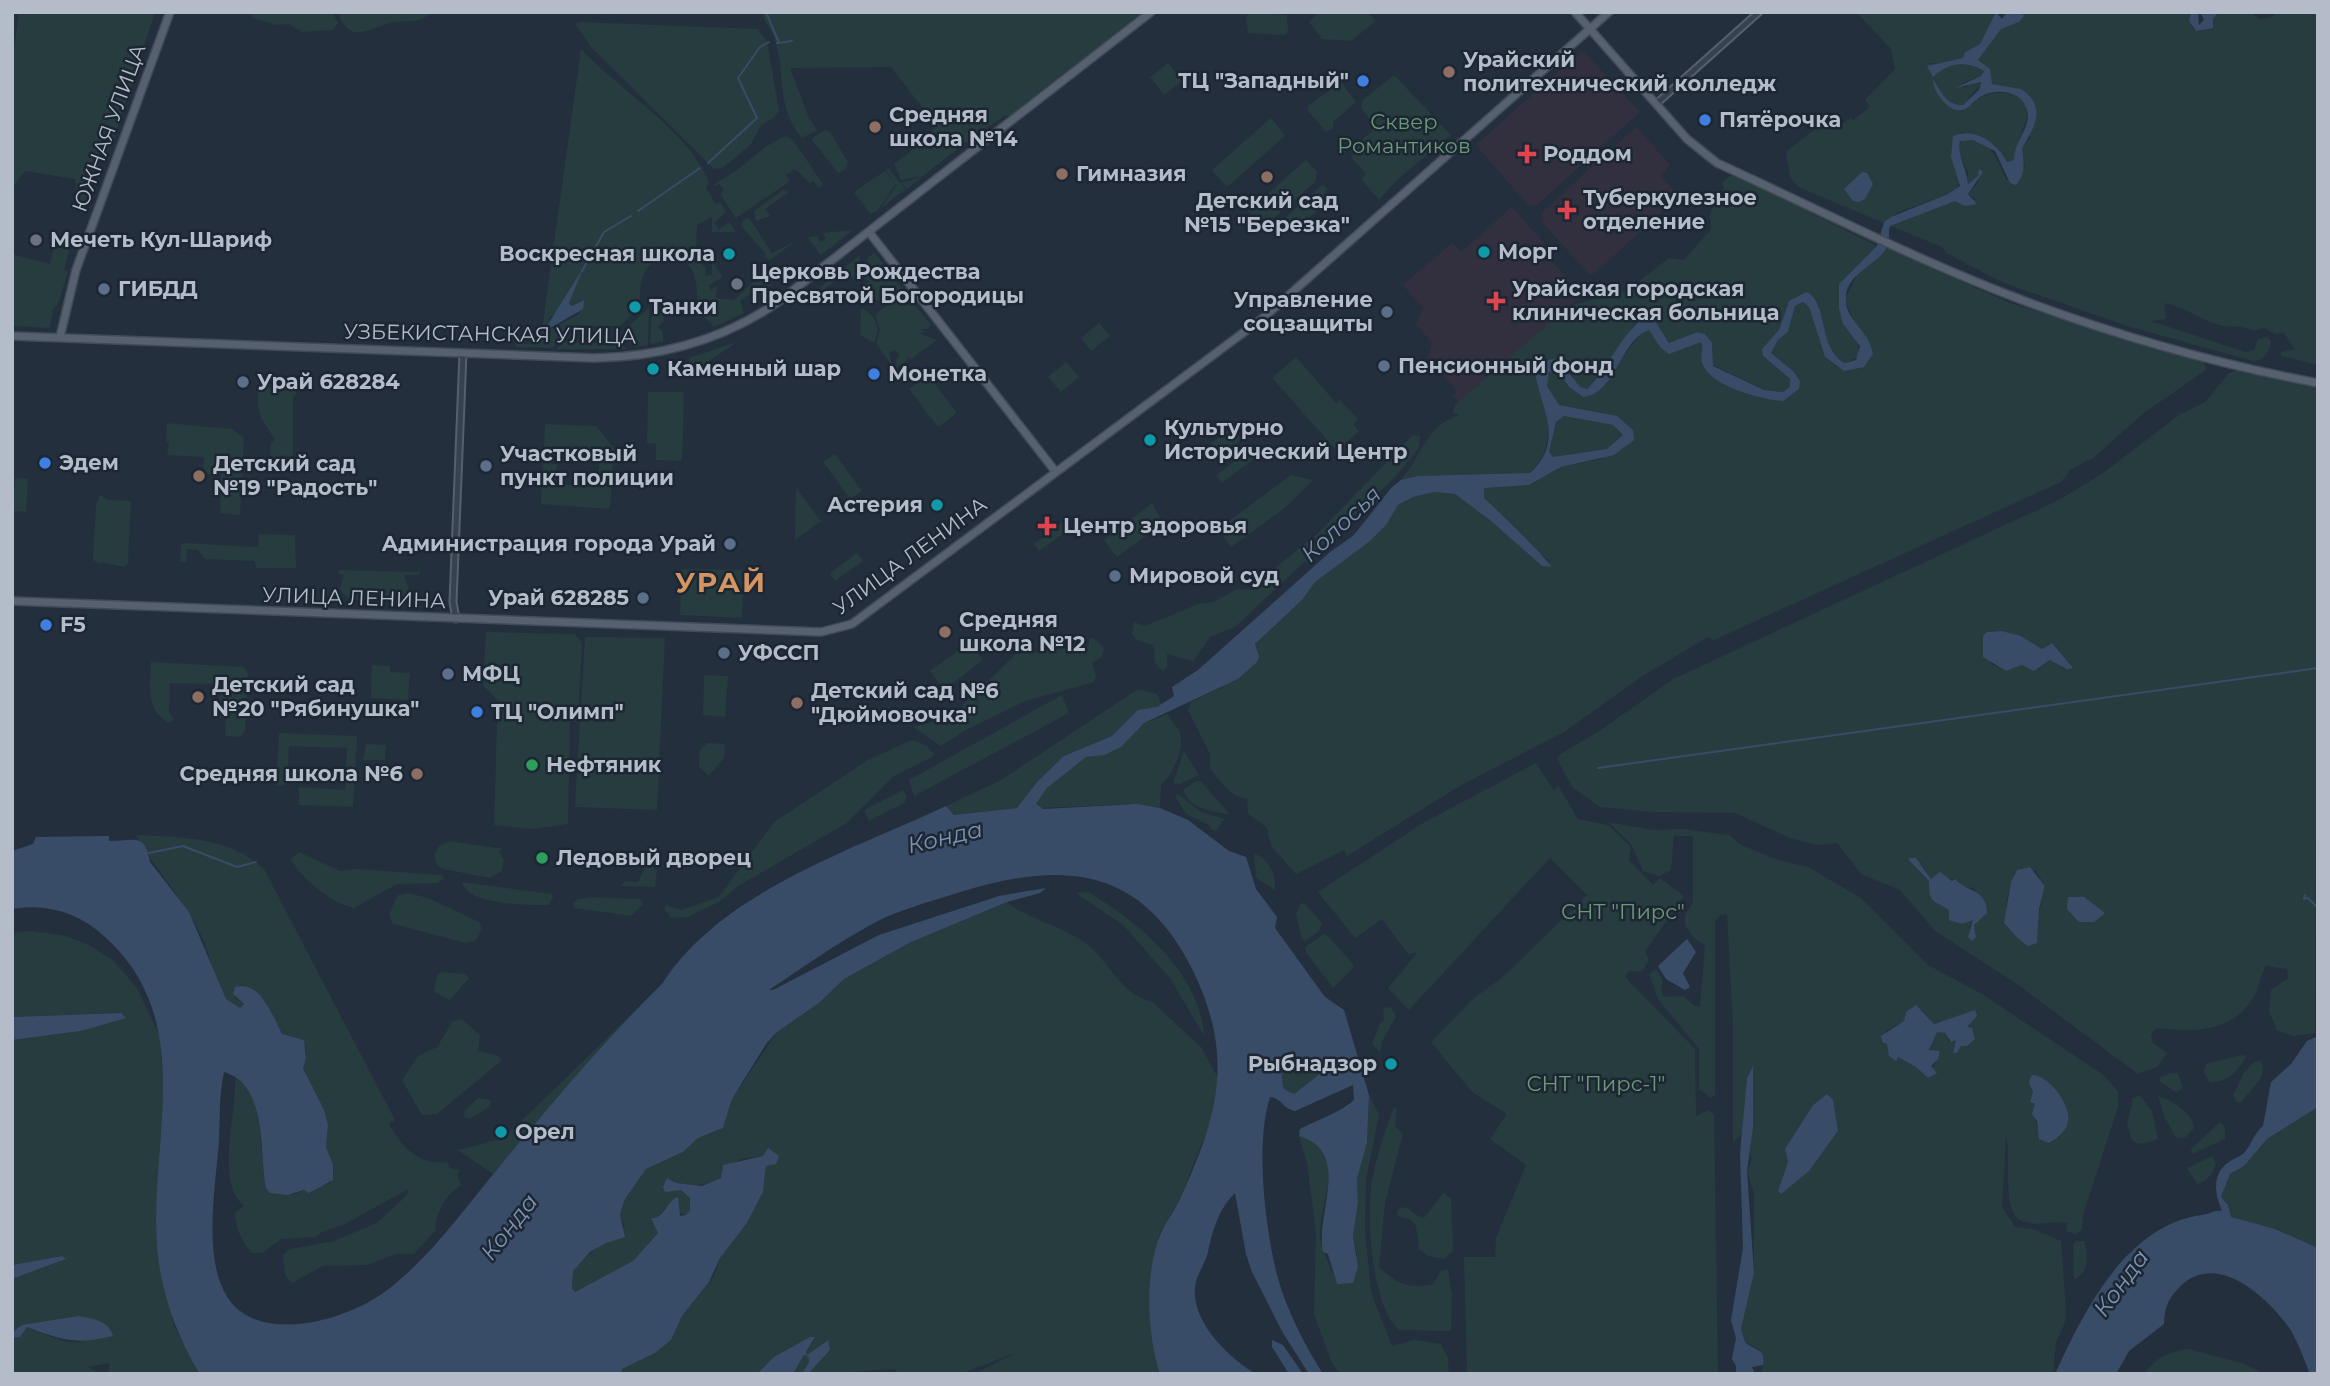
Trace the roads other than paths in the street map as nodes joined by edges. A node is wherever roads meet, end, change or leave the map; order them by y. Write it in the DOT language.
graph roads {
  1 [pos="170,12"];
  2 [pos="1150,12"];
  3 [pos="1575,12"];
  4 [pos="1609,12"];
  5 [pos="1759,12"];
  6 [pos="1590,29"];
  7 [pos="1656,104"];
  8 [pos="869,232"];
  9 [pos="12,336"];
  10 [pos="60,337"];
  11 [pos="463,353"];
  12 [pos="2318,383"];
  13 [pos="1055,471"];
  14 [pos="12,601"];
  15 [pos="456,620"];
  1 -- 10 [label="main road, ЮЖНАЯ УЛИЦА"];
  2 -- 8 [label="main road, УЗБЕКИСТАНСКАЯ УЛИЦА"];
  3 -- 6 [label="main road"];
  4 -- 6 [label="main road, УЛИЦА ЛЕНИНА"];
  5 -- 7 [label="street"];
  6 -- 7 [label="main road"];
  6 -- 13 [label="main road, УЛИЦА ЛЕНИНА"];
  7 -- 12 [label="main road"];
  8 -- 11 [label="main road, УЗБЕКИСТАНСКАЯ УЛИЦА"];
  8 -- 13 [label="main road"];
  9 -- 10 [label="main road, УЗБЕКИСТАНСКАЯ УЛИЦА"];
  10 -- 11 [label="main road, УЗБЕКИСТАНСКАЯ УЛИЦА"];
  11 -- 15 [label="street"];
  13 -- 15 [label="main road, УЛИЦА ЛЕНИНА"];
  14 -- 15 [label="main road, УЛИЦА ЛЕНИНА"];
}
